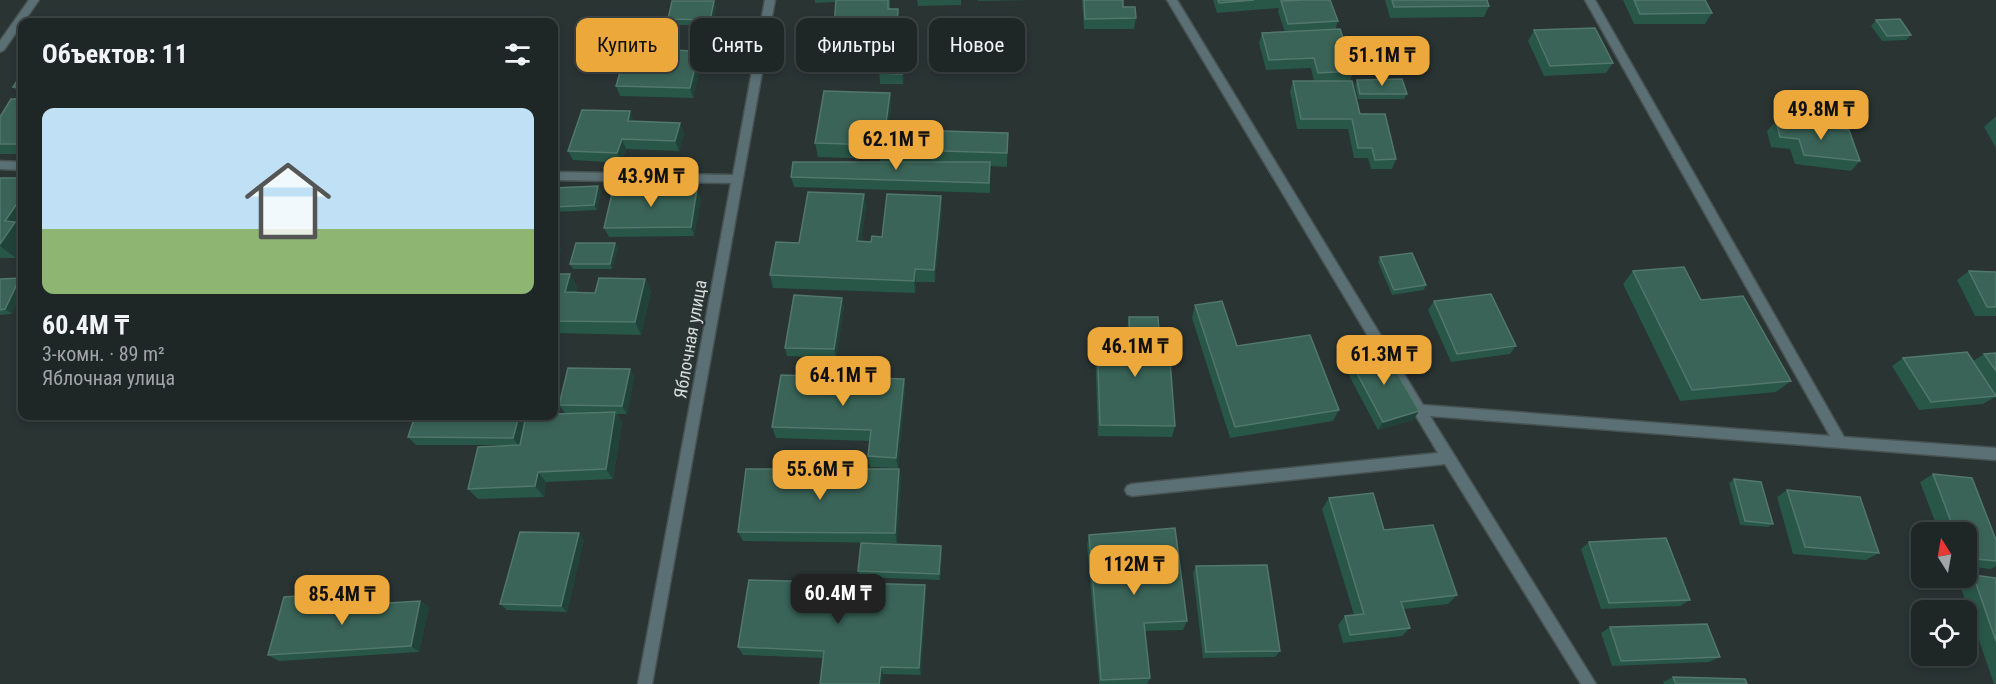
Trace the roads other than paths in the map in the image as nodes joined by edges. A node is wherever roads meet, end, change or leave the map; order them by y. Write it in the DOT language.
graph roads {
  1 [pos="34,0"];
  2 [pos="770,0"];
  3 [pos="1172,0"];
  4 [pos="1590,0"];
  5 [pos="21,18"];
  6 [pos="18,23"];
  7 [pos="0,48"];
  8 [pos="0,165"];
  9 [pos="18,166"];
  10 [pos="558,176"];
  11 [pos="737,179"];
  12 [pos="1420,410"];
  13 [pos="1840,442"];
  14 [pos="1996,454"];
  15 [pos="1448,458"];
  16 [pos="1132,490"];
  17 [pos="645,684"];
  18 [pos="1589,684"];
  1 -- 5 [label="street"];
  2 -- 11 [label="street, Яблочная улица"];
  3 -- 12 [label="street"];
  4 -- 13 [label="street"];
  6 -- 7 [label="street"];
  8 -- 9 [label="street"];
  10 -- 11 [label="street"];
  11 -- 17 [label="street, Яблочная улица"];
  12 -- 13 [label="street"];
  12 -- 15 [label="street"];
  13 -- 14 [label="street"];
  15 -- 16 [label="street"];
  15 -- 18 [label="street"];
}
